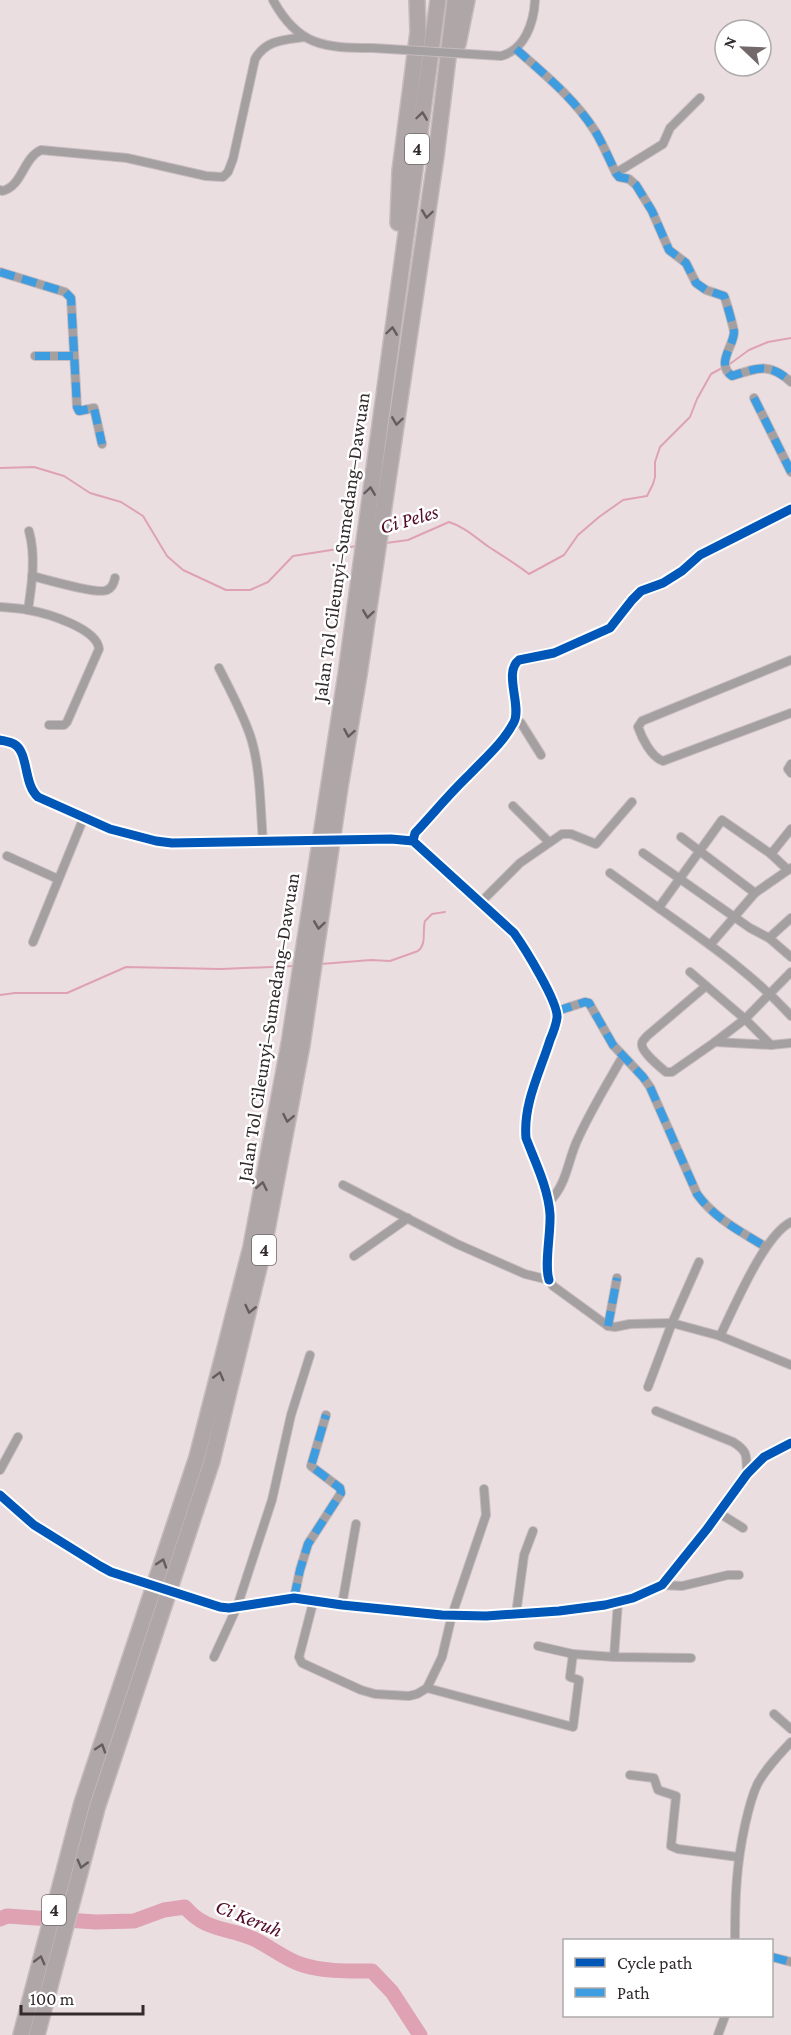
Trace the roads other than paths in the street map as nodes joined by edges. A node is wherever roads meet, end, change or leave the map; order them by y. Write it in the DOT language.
graph roads {
  1 [pos="273,0"];
  2 [pos="417,0"];
  3 [pos="438,0"];
  4 [pos="454,0"];
  5 [pos="467,0"];
  6 [pos="535,0"];
  7 [pos="304,38"];
  8 [pos="516,49"];
  9 [pos="700,98"];
  10 [pos="435,156"];
  11 [pos="616,173"];
  12 [pos="0,190"];
  13 [pos="0,272"];
  14 [pos="396,298"];
  15 [pos="34,356"];
  16 [pos="74,356"];
  17 [pos="791,382"];
  18 [pos="754,398"];
  19 [pos="102,444"];
  20 [pos="791,472"];
  21 [pos="791,509"];
  22 [pos="29,531"];
  23 [pos="32,576"];
  24 [pos="116,578"];
  25 [pos="0,607"];
  26 [pos="28,610"];
  27 [pos="791,660"];
  28 [pos="219,668"];
  29 [pos="352,675"];
  30 [pos="791,713"];
  31 [pos="515,720"];
  32 [pos="49,724"];
  33 [pos="0,740"];
  34 [pos="541,755"];
  35 [pos="791,764"];
  36 [pos="791,773"];
  37 [pos="632,802"];
  38 [pos="513,806"];
  39 [pos="84,817"];
  40 [pos="791,829"];
  41 [pos="681,837"];
  42 [pos="262,841"];
  43 [pos="413,841"];
  44 [pos="549,842"];
  45 [pos="700,850"];
  46 [pos="643,853"];
  47 [pos="771,854"];
  48 [pos="7,856"];
  49 [pos="790,869"];
  50 [pos="610,873"];
  51 [pos="58,879"];
  52 [pos="680,879"];
  53 [pos="755,892"];
  54 [pos="480,903"];
  55 [pos="660,909"];
  56 [pos="734,917"];
  57 [pos="791,918"];
  58 [pos="769,938"];
  59 [pos="33,942"];
  60 [pos="710,945"];
  61 [pos="791,957"];
  62 [pos="690,972"];
  63 [pos="791,972"];
  64 [pos="705,986"];
  65 [pos="770,993"];
  66 [pos="556,1011"];
  67 [pos="791,1016"];
  68 [pos="745,1019"];
  69 [pos="716,1042"];
  70 [pos="791,1042"];
  71 [pos="771,1045"];
  72 [pos="623,1056"];
  73 [pos="343,1185"];
  74 [pos="549,1202"];
  75 [pos="408,1218"];
  76 [pos="791,1222"];
  77 [pos="766,1247"];
  78 [pos="354,1256"];
  79 [pos="699,1262"];
  80 [pos="617,1278"];
  81 [pos="549,1280"];
  82 [pos="672,1323"];
  83 [pos="608,1326"];
  84 [pos="720,1336"];
  85 [pos="310,1355"];
  86 [pos="791,1365"];
  87 [pos="648,1387"];
  88 [pos="656,1411"];
  89 [pos="326,1415"];
  90 [pos="18,1437"];
  91 [pos="791,1443"];
  92 [pos="0,1470"];
  93 [pos="747,1473"];
  94 [pos="484,1489"];
  95 [pos="0,1495"];
  96 [pos="719,1513"];
  97 [pos="356,1524"];
  98 [pos="743,1528"];
  99 [pos="533,1531"];
  100 [pos="739,1575"];
  101 [pos="662,1585"];
  102 [pos="294,1598"];
  103 [pos="314,1599"];
  104 [pos="618,1602"];
  105 [pos="342,1605"];
  106 [pos="237,1607"];
  107 [pos="516,1614"];
  108 [pos="452,1615"];
  109 [pos="538,1646"];
  110 [pos="573,1654"];
  111 [pos="214,1656"];
  112 [pos="614,1657"];
  113 [pos="691,1658"];
  114 [pos="428,1688"];
  115 [pos="774,1714"];
  116 [pos="791,1729"];
  117 [pos="791,1742"];
  118 [pos="630,1775"];
  119 [pos="738,1857"];
  120 [pos="735,1939"];
  121 [pos="773,1958"];
  122 [pos="791,1962"];
  123 [pos="725,2017"];
  124 [pos="34,2024"];
  125 [pos="21,2035"];
  126 [pos="718,2035"];
  1 -- 7 [label="street"];
  2 -- 14 [label="highway"];
  14 -- 3 [label="highway, Jalan Tol Cileunyi–Sumedang–Dawuan / 4, one-way"];
  4 -- 10 [label="highway, Jalan Tol Cileunyi–Sumedang–Dawuan / 4"];
  5 -- 10 [label="highway"];
  6 -- 8 [label="street"];
  7 -- 8 [label="street, bridge"];
  7 -- 12 [label="street"];
  8 -- 11 [label="street"];
  9 -- 11 [label="street"];
  10 -- 29 [label="highway, Jalan Tol Cileunyi–Sumedang–Dawuan / 4, one-way"];
  11 -- 17 [label="street"];
  13 -- 16 [label="street"];
  29 -- 14 [label="highway, Jalan Tol Cileunyi–Sumedang–Dawuan / 4, one-way"];
  15 -- 16 [label="street"];
  16 -- 19 [label="street"];
  18 -- 20 [label="street"];
  21 -- 31 [label="street"];
  22 -- 23 [label="street"];
  23 -- 24 [label="street"];
  23 -- 26 [label="street"];
  25 -- 26 [label="street"];
  26 -- 32 [label="street"];
  27 -- 30 [label="street"];
  28 -- 42 [label="street"];
  29 -- 124 [label="highway, Jalan Tol Cileunyi–Sumedang–Dawuan / 4"];
  31 -- 34 [label="street"];
  31 -- 43 [label="street"];
  33 -- 39 [label="street"];
  35 -- 36 [label="street"];
  37 -- 44 [label="street"];
  38 -- 44 [label="street"];
  39 -- 42 [label="street"];
  39 -- 51 [label="street"];
  40 -- 47 [label="street"];
  41 -- 45 [label="street"];
  42 -- 43 [label="street, bridge"];
  43 -- 54 [label="street"];
  44 -- 54 [label="street"];
  45 -- 47 [label="street"];
  45 -- 52 [label="street"];
  45 -- 53 [label="street"];
  46 -- 52 [label="street"];
  47 -- 49 [label="street"];
  48 -- 51 [label="street"];
  49 -- 53 [label="street"];
  50 -- 55 [label="street"];
  51 -- 59 [label="street"];
  52 -- 55 [label="street"];
  52 -- 56 [label="street"];
  53 -- 56 [label="street"];
  54 -- 66 [label="street"];
  55 -- 60 [label="street"];
  56 -- 58 [label="street"];
  56 -- 60 [label="street"];
  57 -- 58 [label="street"];
  58 -- 61 [label="street"];
  60 -- 65 [label="street"];
  62 -- 64 [label="street"];
  63 -- 65 [label="street"];
  64 -- 68 [label="street"];
  64 -- 69 [label="street"];
  65 -- 67 [label="street"];
  65 -- 68 [label="street"];
  66 -- 72 [label="street"];
  66 -- 74 [label="street"];
  68 -- 69 [label="street"];
  68 -- 71 [label="street"];
  69 -- 71 [label="street"];
  70 -- 71 [label="street"];
  72 -- 74 [label="street"];
  72 -- 77 [label="street"];
  73 -- 75 [label="street"];
  74 -- 81 [label="street"];
  75 -- 78 [label="street"];
  75 -- 81 [label="street"];
  76 -- 77 [label="street"];
  77 -- 84 [label="street"];
  79 -- 82 [label="street"];
  80 -- 83 [label="street"];
  81 -- 83 [label="street"];
  82 -- 83 [label="street"];
  82 -- 84 [label="street"];
  82 -- 87 [label="street"];
  84 -- 86 [label="street"];
  85 -- 106 [label="street"];
  88 -- 93 [label="street"];
  89 -- 102 [label="street"];
  90 -- 92 [label="street"];
  91 -- 93 [label="street"];
  93 -- 96 [label="street"];
  94 -- 108 [label="street"];
  95 -- 106 [label="street, bridge"];
  96 -- 98 [label="street"];
  96 -- 101 [label="street"];
  97 -- 105 [label="street"];
  99 -- 107 [label="street"];
  100 -- 101 [label="street"];
  101 -- 104 [label="street"];
  102 -- 103 [label="street"];
  102 -- 106 [label="street"];
  103 -- 105 [label="street"];
  103 -- 114 [label="street"];
  104 -- 107 [label="street"];
  104 -- 112 [label="street"];
  105 -- 108 [label="street"];
  106 -- 111 [label="street"];
  107 -- 108 [label="street"];
  108 -- 114 [label="street"];
  109 -- 110 [label="street"];
  110 -- 112 [label="street"];
  110 -- 114 [label="street"];
  112 -- 113 [label="street"];
  115 -- 116 [label="street"];
  117 -- 119 [label="street"];
  118 -- 119 [label="street"];
  119 -- 120 [label="street"];
  121 -- 122 [label="street"];
  123 -- 126 [label="street"];
  124 -- 125 [label="highway, Jalan Tol Cileunyi–Sumedang–Dawuan / 4"];
}
